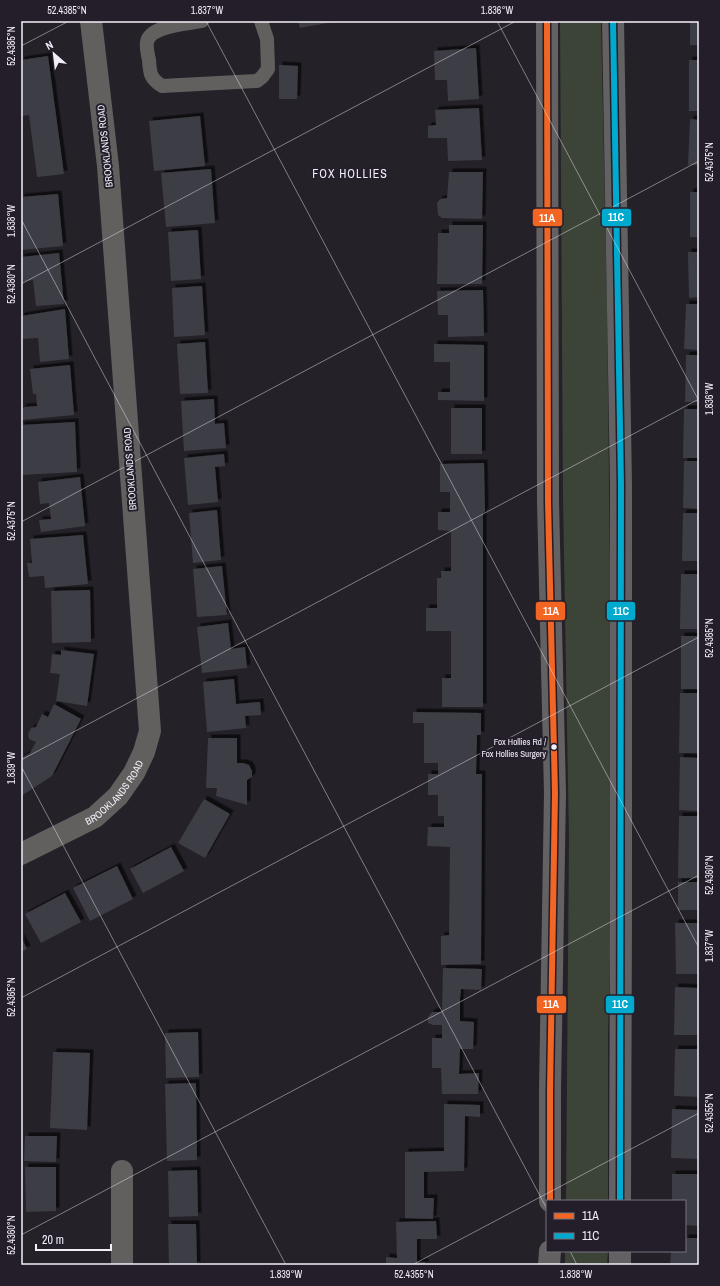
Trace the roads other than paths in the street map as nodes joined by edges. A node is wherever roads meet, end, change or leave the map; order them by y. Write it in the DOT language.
graph roads {
  1 [pos="91,21"];
  2 [pos="202,21"];
  3 [pos="261,21"];
  4 [pos="547,21"];
  5 [pos="613,21"];
  6 [pos="21,854"];
  7 [pos="122,1171"];
  8 [pos="550,1200"];
  9 [pos="620,1200"];
  10 [pos="550,1252"];
  11 [pos="620,1252"];
  12 [pos="122,1265"];
  13 [pos="550,1265"];
  14 [pos="620,1265"];
  1 -- 6 [label="street, BROOKLANDS ROAD"];
  2 -- 3 [label="lane"];
  4 -- 8 [label="main road"];
  5 -- 9 [label="main road"];
  7 -- 12 [label="street"];
  10 -- 13 [label="main road"];
  11 -- 14 [label="main road"];
}
